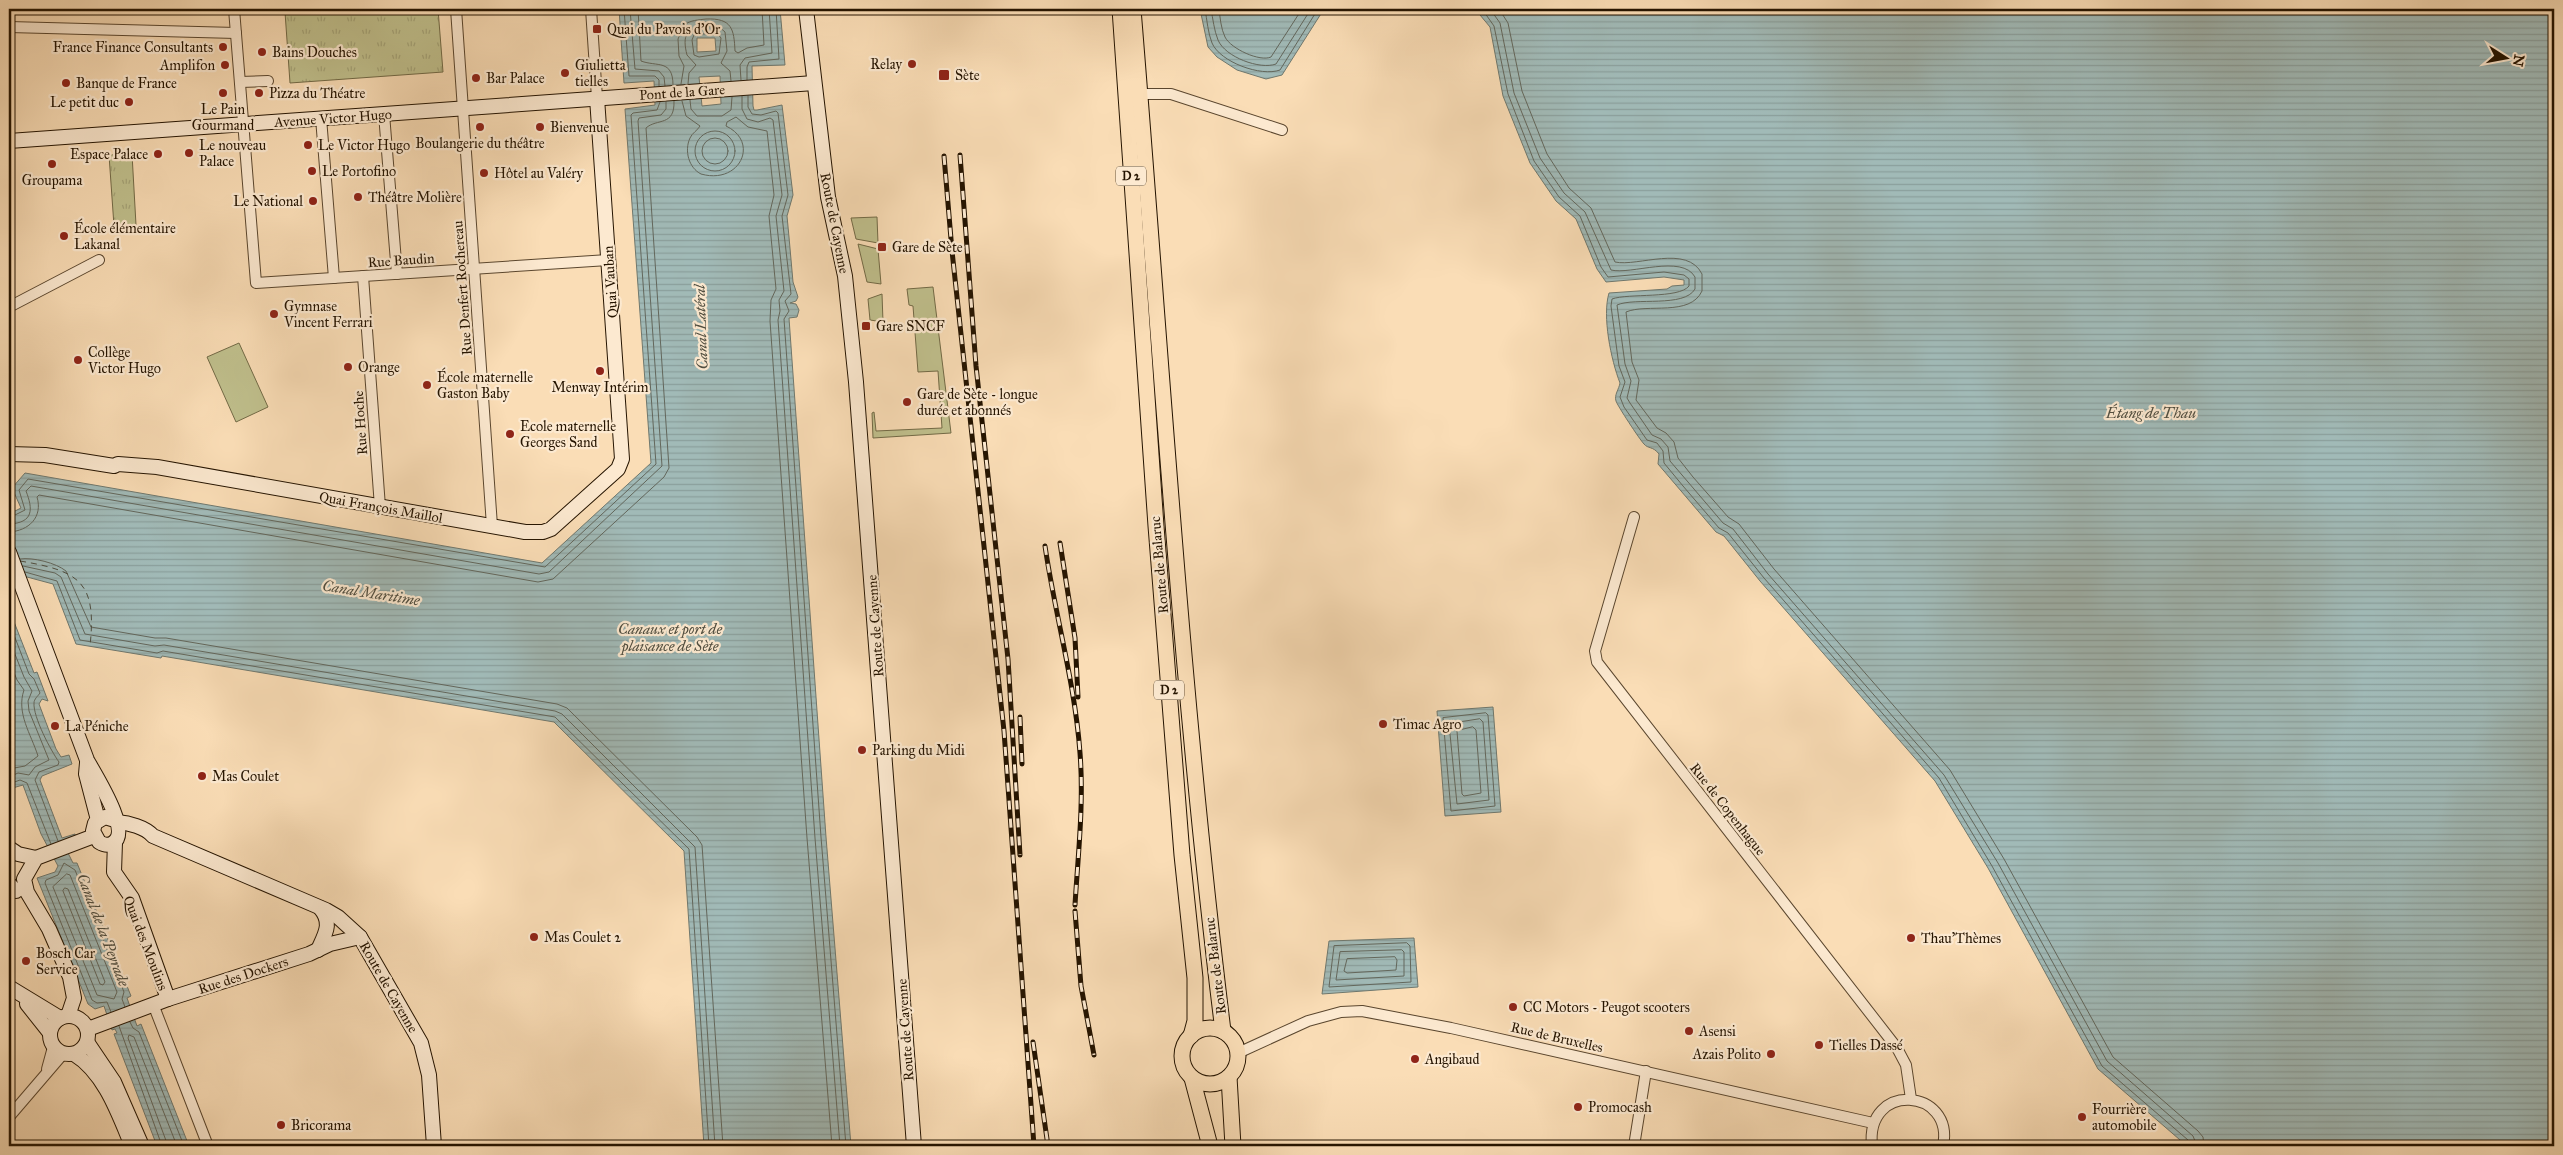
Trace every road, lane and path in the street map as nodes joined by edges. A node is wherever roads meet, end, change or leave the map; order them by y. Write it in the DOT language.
graph roads {
  1 [pos="234,9"];
  2 [pos="456,9"];
  3 [pos="591,9"];
  4 [pos="806,9"];
  5 [pos="1120,9"];
  6 [pos="1133,9"];
  7 [pos="9,27"];
  8 [pos="236,33"];
  9 [pos="268,81"];
  10 [pos="240,82"];
  11 [pos="814,83"];
  12 [pos="1132,94"];
  13 [pos="597,98"];
  14 [pos="464,108"];
  15 [pos="384,114"];
  16 [pos="321,118"];
  17 [pos="243,124"];
  18 [pos="1282,130"];
  19 [pos="9,142"];
  20 [pos="99,260"];
  21 [pos="608,260"];
  22 [pos="474,269"];
  23 [pos="397,274"];
  24 [pos="363,276"];
  25 [pos="334,278"];
  26 [pos="9,307"];
  27 [pos="9,443"];
  28 [pos="9,454"];
  29 [pos="118,464"];
  30 [pos="620,465"];
  31 [pos="380,507"];
  32 [pos="1634,517"];
  33 [pos="492,526"];
  34 [pos="9,552"];
  35 [pos="87,760"];
  36 [pos="98,820"];
  37 [pos="116,821"];
  38 [pos="94,836"];
  39 [pos="154,836"];
  40 [pos="117,840"];
  41 [pos="9,848"];
  42 [pos="41,856"];
  43 [pos="319,907"];
  44 [pos="360,937"];
  45 [pos="318,950"];
  46 [pos="14,991"];
  47 [pos="168,999"];
  48 [pos="152,1004"];
  49 [pos="64,1017"];
  50 [pos="1222,1031"];
  51 [pos="50,1033"];
  52 [pos="88,1036"];
  53 [pos="1191,1036"];
  54 [pos="64,1052"];
  55 [pos="1238,1052"];
  56 [pos="1646,1071"];
  57 [pos="1229,1077"];
  58 [pos="1192,1078"];
  59 [pos="1911,1099"];
  60 [pos="9,1117"];
  61 [pos="1873,1123"];
  62 [pos="132,1146"];
  63 [pos="142,1146"];
  64 [pos="208,1146"];
  65 [pos="434,1146"];
  66 [pos="914,1146"];
  67 [pos="1210,1146"];
  68 [pos="1233,1146"];
  69 [pos="1634,1146"];
  70 [pos="1872,1146"];
  71 [pos="1945,1146"];
  1 -- 8 [label="street"];
  2 -- 14 [label="street, Rue Denfert Rochereau"];
  3 -- 13 [label="street"];
  4 -- 11 [label="main road, Route de Cayenne"];
  5 -- 12 [label="main road, Route de Balaruc / D 2"];
  6 -- 12 [label="main road, Route de Balaruc / D 2"];
  7 -- 8 [label="street"];
  8 -- 10 [label="street"];
  9 -- 10 [label="street"];
  10 -- 17 [label="street"];
  11 -- 13 [label="main road, Pont de la Gare"];
  11 -- 66 [label="main road, Route de Cayenne"];
  12 -- 18 [label="street"];
  12 -- 50 [label="main road, Route de Balaruc / D 2"];
  12 -- 53 [label="main road, Route de Balaruc / D 2"];
  13 -- 14 [label="main road, Avenue Victor Hugo"];
  13 -- 21 [label="main road, Quai Vauban"];
  14 -- 15 [label="main road, Avenue Victor Hugo"];
  14 -- 22 [label="street, Rue Denfert Rochereau"];
  15 -- 16 [label="main road, Avenue Victor Hugo"];
  15 -- 23 [label="street"];
  16 -- 17 [label="main road, Avenue Victor Hugo"];
  16 -- 25 [label="street"];
  17 -- 19 [label="main road, Avenue Victor Hugo"];
  17 -- 25 [label="street, Rue Baudin"];
  20 -- 26 [label="street"];
  21 -- 22 [label="street, Rue Baudin"];
  21 -- 30 [label="main road, Quai Vauban"];
  22 -- 23 [label="street, Rue Baudin"];
  22 -- 33 [label="street, Rue Denfert Rochereau"];
  23 -- 24 [label="street, Rue Baudin"];
  24 -- 25 [label="street, Rue Baudin"];
  24 -- 31 [label="street, Rue Hoche"];
  27 -- 29 [label="main road, Quai François Maillol"];
  28 -- 29 [label="main road, Quai François Maillol"];
  29 -- 31 [label="main road, Quai François Maillol"];
  30 -- 33 [label="main road, Quai François Maillol"];
  31 -- 33 [label="main road, Quai François Maillol"];
  32 -- 59 [label="street, Rue de Copenhague"];
  34 -- 35 [label="main road"];
  35 -- 36 [label="main road"];
  35 -- 37 [label="main road"];
  36 -- 37 [label="main road"];
  36 -- 38 [label="main road"];
  37 -- 39 [label="main road, Route de Cayenne"];
  37 -- 40 [label="main road"];
  38 -- 40 [label="main road"];
  38 -- 42 [label="main road"];
  39 -- 40 [label="main road, Route de Cayenne"];
  39 -- 43 [label="main road, Route de Cayenne"];
  40 -- 47 [label="main road, Quai des Moulins"];
  41 -- 42 [label="main road"];
  42 -- 49 [label="main road"];
  43 -- 44 [label="main road, Route de Cayenne"];
  43 -- 45 [label="main road"];
  44 -- 45 [label="main road, Rue des Dockers"];
  44 -- 65 [label="main road, Route de Cayenne"];
  45 -- 47 [label="main road, Rue des Dockers"];
  46 -- 49 [label="main road"];
  46 -- 51 [label="main road"];
  47 -- 48 [label="main road, Quai des Moulins"];
  48 -- 52 [label="main road"];
  48 -- 64 [label="street, Quai des Moulins"];
  49 -- 51 [label="main road"];
  49 -- 52 [label="main road"];
  50 -- 53 [label="main road"];
  50 -- 55 [label="main road"];
  51 -- 54 [label="main road"];
  52 -- 54 [label="main road"];
  52 -- 63 [label="main road"];
  53 -- 58 [label="main road"];
  54 -- 60 [label="street"];
  54 -- 62 [label="main road"];
  55 -- 56 [label="street, Rue de Bruxelles"];
  55 -- 57 [label="main road"];
  56 -- 61 [label="street, Rue de Bruxelles"];
  56 -- 69 [label="street"];
  57 -- 58 [label="main road"];
  57 -- 68 [label="main road"];
  58 -- 67 [label="main road"];
  59 -- 61 [label="street"];
  59 -- 71 [label="street"];
  61 -- 70 [label="street"];
}
